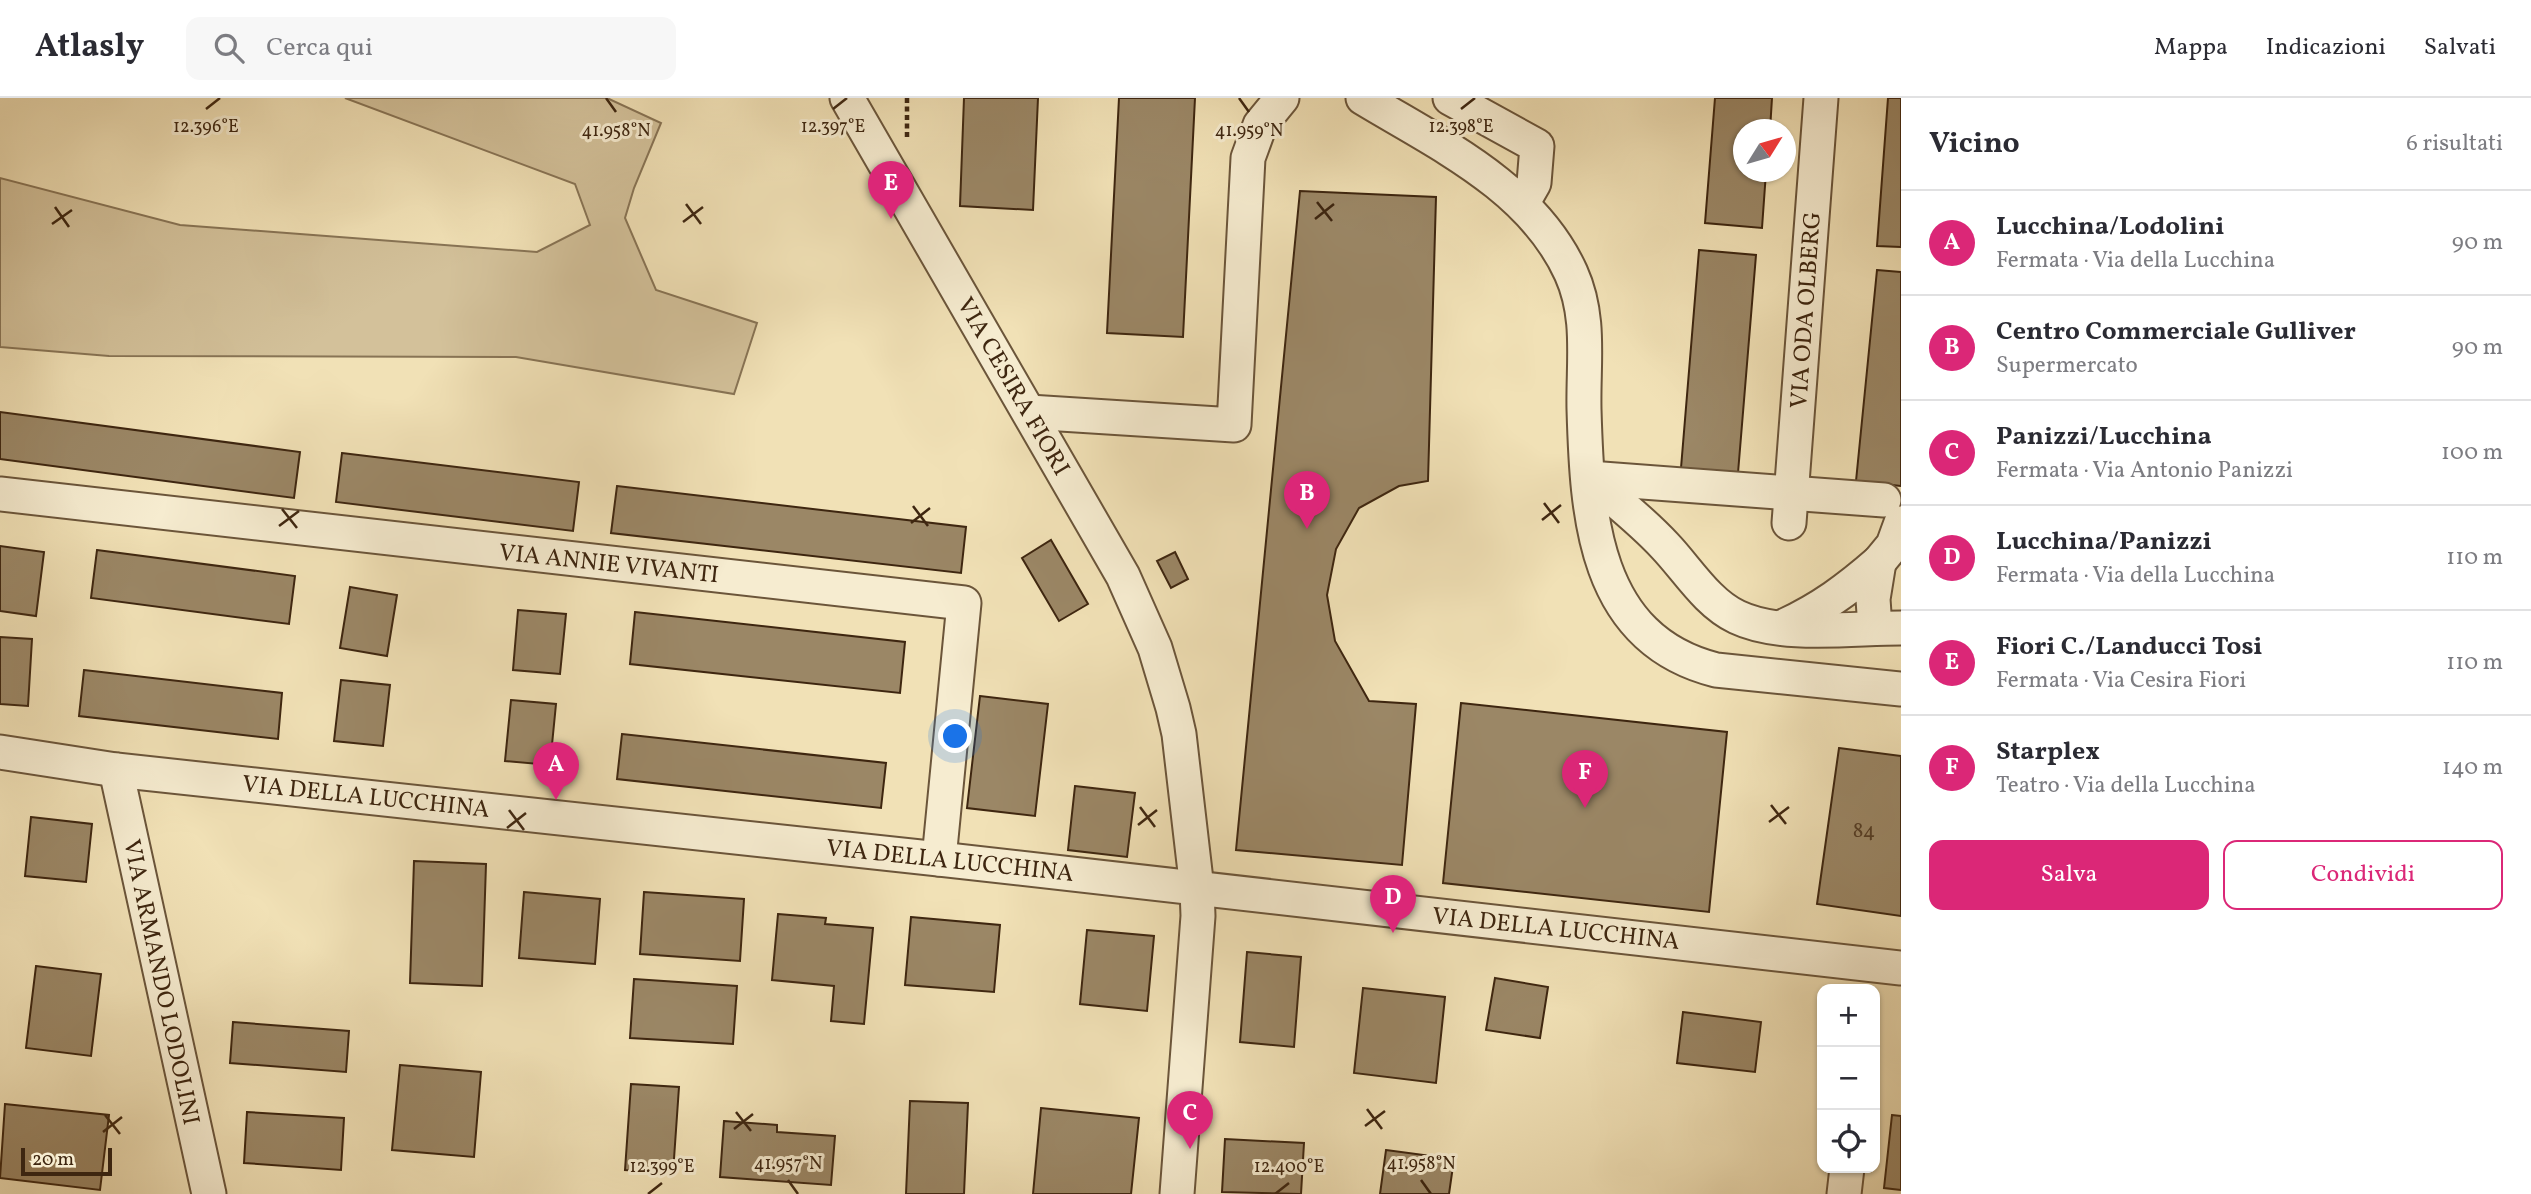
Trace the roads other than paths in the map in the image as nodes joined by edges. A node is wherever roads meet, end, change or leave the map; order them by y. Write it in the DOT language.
graph roads {
  1 [pos="847,98"];
  2 [pos="1282,98"];
  3 [pos="1363,98"];
  4 [pos="1450,98"];
  5 [pos="1821,98"];
  6 [pos="1522,204"];
  7 [pos="1029,412"];
  8 [pos="1589,478"];
  9 [pos="0,494"];
  10 [pos="1790,508"];
  11 [pos="1892,512"];
  12 [pos="1879,562"];
  13 [pos="1779,628"];
  14 [pos="1888,628"];
  15 [pos="1901,689"];
  16 [pos="0,752"];
  17 [pos="116,770"];
  18 [pos="939,859"];
  19 [pos="1197,889"];
  20 [pos="1880,974"];
  21 [pos="1846,1173"];
  22 [pos="209,1194"];
  23 [pos="1177,1194"];
  24 [pos="1844,1194"];
  1 -- 7 [label="street, VIA CESIRA FIORI"];
  2 -- 7 [label="street"];
  3 -- 6 [label="street"];
  4 -- 6 [label="street"];
  5 -- 10 [label="street, VIA ODA OLBERG"];
  6 -- 8 [label="street"];
  7 -- 19 [label="street, VIA CESIRA FIORI"];
  8 -- 10 [label="street"];
  8 -- 13 [label="street"];
  8 -- 15 [label="street"];
  9 -- 18 [label="street, VIA ANNIE VIVANTI"];
  10 -- 11 [label="street"];
  11 -- 12 [label="street"];
  12 -- 13 [label="street"];
  12 -- 14 [label="street"];
  13 -- 14 [label="street"];
  16 -- 17 [label="street, VIA DELLA LUCCHINA"];
  17 -- 18 [label="street, VIA DELLA LUCCHINA"];
  17 -- 22 [label="street, VIA ARMANDO LODOLINI"];
  18 -- 19 [label="street, VIA DELLA LUCCHINA"];
  19 -- 20 [label="street, VIA DELLA LUCCHINA"];
  19 -- 23 [label="street, VIA CESIRA FIORI"];
  21 -- 24 [label="street"];
}
